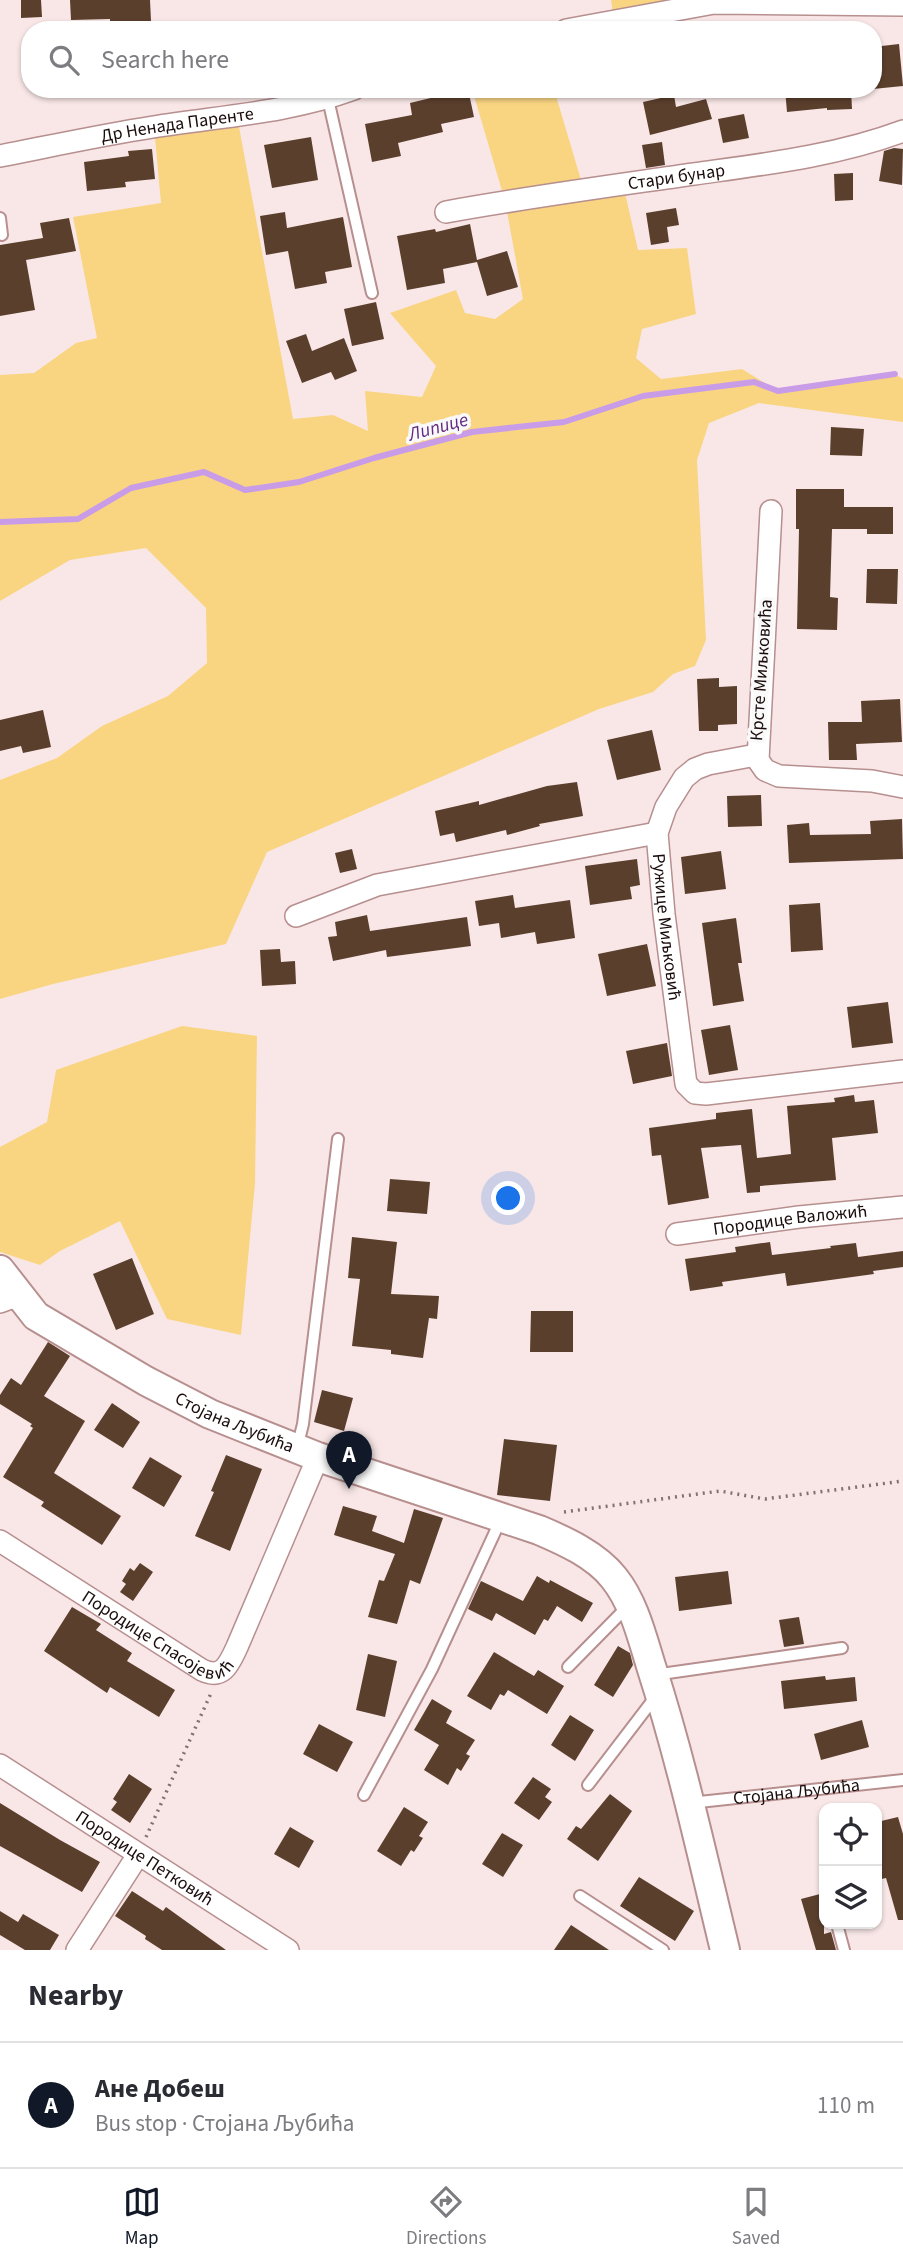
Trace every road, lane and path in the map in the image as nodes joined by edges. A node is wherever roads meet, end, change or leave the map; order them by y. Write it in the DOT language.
graph roads {
  1 [pos="715,1"];
  2 [pos="862,2"];
  3 [pos="903,5"];
  4 [pos="612,21"];
  5 [pos="328,99"];
  6 [pos="903,131"];
  7 [pos="0,156"];
  8 [pos="446,212"];
  9 [pos="0,218"];
  10 [pos="2,235"];
  11 [pos="372,293"];
  12 [pos="771,512"];
  13 [pos="756,755"];
  14 [pos="903,787"];
  15 [pos="657,834"];
  16 [pos="296,916"];
  17 [pos="903,1071"];
  18 [pos="338,1139"];
  19 [pos="903,1207"];
  20 [pos="677,1234"];
  21 [pos="0,1270"];
  22 [pos="9,1298"];
  23 [pos="307,1453"];
  24 [pos="903,1481"];
  25 [pos="564,1512"];
  26 [pos="502,1516"];
  27 [pos="0,1541"];
  28 [pos="629,1605"];
  29 [pos="842,1648"];
  30 [pos="568,1667"];
  31 [pos="220,1673"];
  32 [pos="657,1683"];
  33 [pos="0,1765"];
  34 [pos="903,1780"];
  35 [pos="587,1786"];
  36 [pos="364,1795"];
  37 [pos="689,1803"];
  38 [pos="138,1855"];
  39 [pos="580,1896"];
  40 [pos="839,1929"];
  41 [pos="77,1950"];
  42 [pos="288,1950"];
  43 [pos="663,1950"];
  44 [pos="725,1950"];
  45 [pos="845,1950"];
  1 -- 2 [label="street"];
  1 -- 4 [label="street"];
  2 -- 3 [label="street"];
  5 -- 7 [label="street, Др Ненада Паренте"];
  5 -- 11 [label="lane"];
  6 -- 8 [label="street, Стари бунар"];
  9 -- 10 [label="lane"];
  12 -- 13 [label="street, Крсте Миљковића"];
  13 -- 14 [label="street, Крсте Миљковића"];
  13 -- 15 [label="street"];
  15 -- 16 [label="street, Ружице Миљковић"];
  15 -- 17 [label="street, Ружице Миљковић"];
  18 -- 23 [label="lane"];
  19 -- 20 [label="street, Породице Валожић"];
  21 -- 22 [label="street, Стојана Љубића"];
  22 -- 23 [label="street, Стојана Љубића"];
  23 -- 26 [label="street, Стојана Љубића"];
  23 -- 31 [label="street, Породице Спасојевић"];
  24 -- 25 [label="path"];
  26 -- 28 [label="street, Стојана Љубића"];
  26 -- 36 [label="lane"];
  27 -- 31 [label="street, Породице Спасојевић"];
  28 -- 30 [label="lane"];
  28 -- 32 [label="street, Стојана Љубића"];
  29 -- 32 [label="lane"];
  31 -- 38 [label="path"];
  32 -- 35 [label="lane"];
  32 -- 37 [label="street, Стојана Љубића"];
  33 -- 38 [label="street, Породице Петковић"];
  34 -- 37 [label="lane, Стојана Љубића"];
  37 -- 44 [label="street, Стојана Љубића"];
  38 -- 41 [label="street"];
  38 -- 42 [label="street, Породице Петковић"];
  39 -- 43 [label="lane"];
  40 -- 45 [label="lane"];
}
